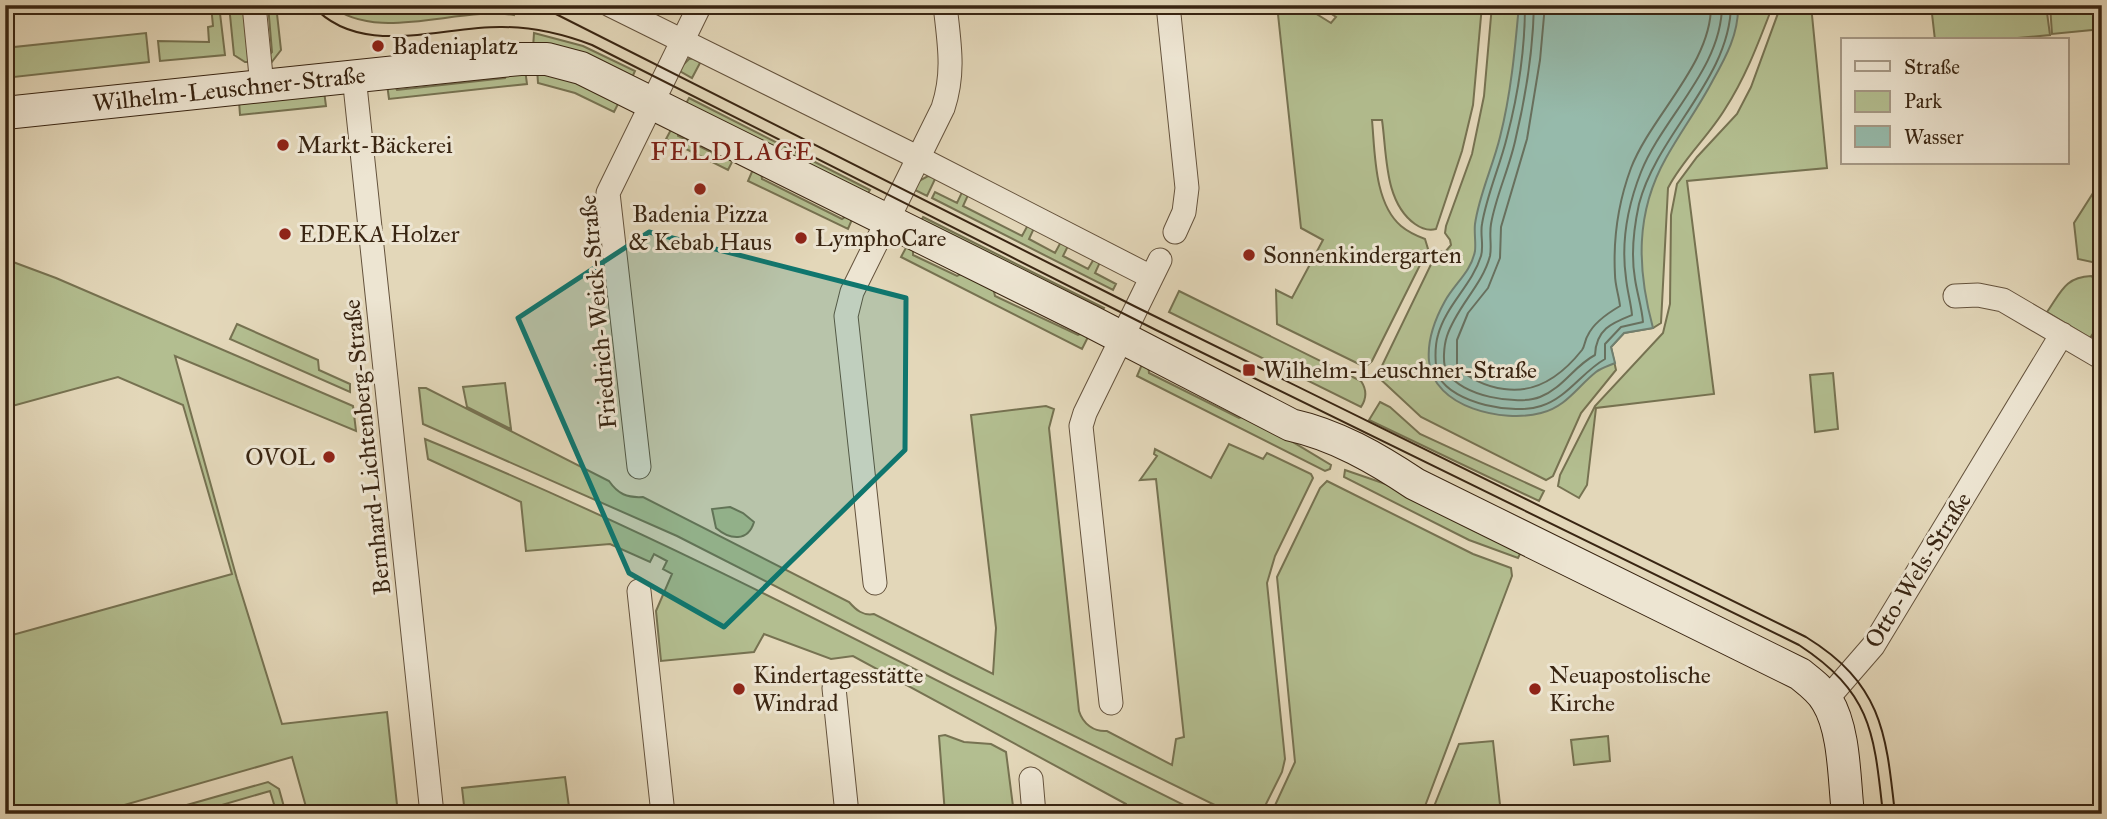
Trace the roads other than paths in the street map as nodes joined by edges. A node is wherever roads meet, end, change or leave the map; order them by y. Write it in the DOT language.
graph roads {
  1 [pos="254,5"];
  2 [pos="610,5"];
  3 [pos="700,5"];
  4 [pos="945,5"];
  5 [pos="1168,5"];
  6 [pos="682,42"];
  7 [pos="354,76"];
  8 [pos="262,86"];
  9 [pos="653,102"];
  10 [pos="5,113"];
  11 [pos="919,158"];
  12 [pos="888,220"];
  13 [pos="1175,232"];
  14 [pos="1955,296"];
  15 [pos="2062,334"];
  16 [pos="1122,337"];
  17 [pos="2102,358"];
  18 [pos="639,467"];
  19 [pos="875,583"];
  20 [pos="639,591"];
  21 [pos="834,688"];
  22 [pos="1827,699"];
  23 [pos="1111,703"];
  24 [pos="1031,779"];
  25 [pos="432,814"];
  26 [pos="663,814"];
  27 [pos="847,814"];
  28 [pos="1034,814"];
  29 [pos="1848,814"];
  1 -- 8 [label="street"];
  2 -- 6 [label="street"];
  3 -- 6 [label="street, Friedrich-Weick-Straße"];
  4 -- 11 [label="street"];
  5 -- 13 [label="street"];
  6 -- 9 [label="street, Friedrich-Weick-Straße"];
  6 -- 11 [label="street"];
  7 -- 8 [label="street, Wilhelm-Leuschner-Straße"];
  7 -- 9 [label="street, Wilhelm-Leuschner-Straße"];
  7 -- 25 [label="street, Bernhard-Lichtenberg-Straße"];
  8 -- 10 [label="street, Wilhelm-Leuschner-Straße"];
  9 -- 12 [label="street, Wilhelm-Leuschner-Straße"];
  9 -- 18 [label="street, Friedrich-Weick-Straße"];
  11 -- 12 [label="street"];
  11 -- 16 [label="street"];
  12 -- 16 [label="street, Wilhelm-Leuschner-Straße"];
  12 -- 19 [label="street"];
  14 -- 15 [label="street"];
  15 -- 17 [label="street"];
  15 -- 22 [label="street, Otto-Wels-Straße"];
  16 -- 22 [label="street, Wilhelm-Leuschner-Straße"];
  16 -- 23 [label="street"];
  20 -- 26 [label="street"];
  21 -- 27 [label="street"];
  22 -- 29 [label="street"];
  24 -- 28 [label="street"];
}
